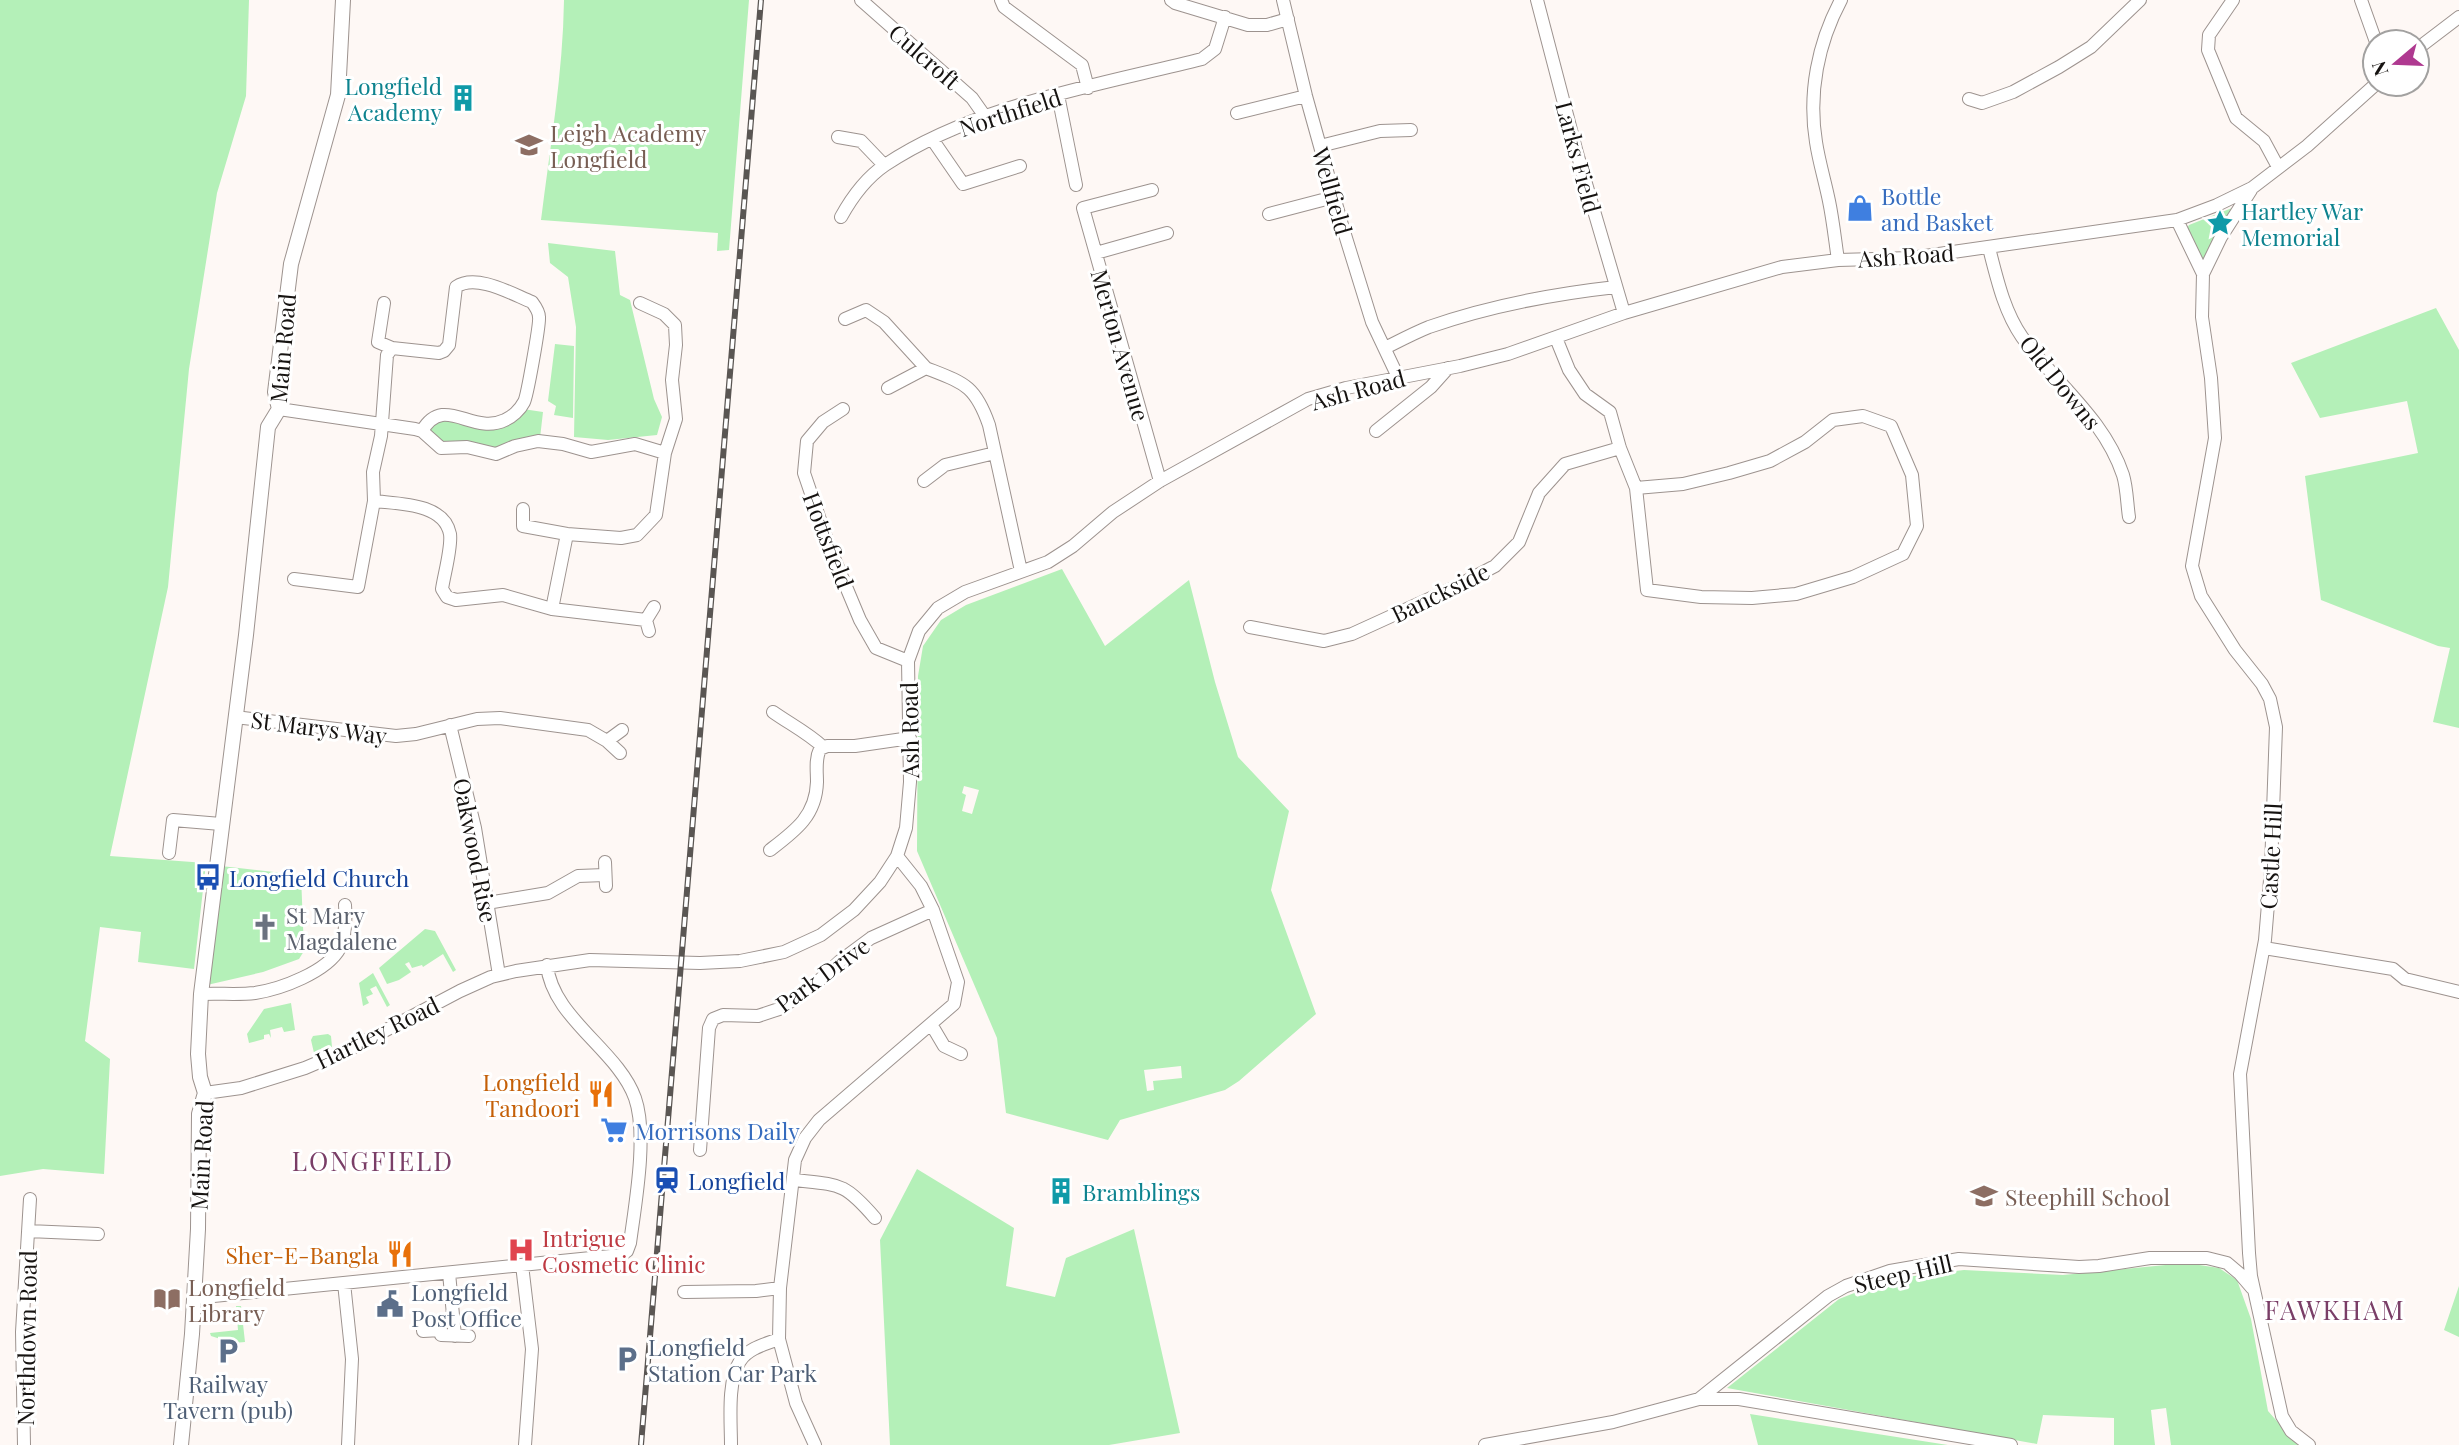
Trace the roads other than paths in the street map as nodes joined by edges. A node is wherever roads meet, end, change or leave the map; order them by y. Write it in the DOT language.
graph roads {
  1 [pos="343,0"];
  2 [pos="862,0"];
  3 [pos="1001,0"];
  4 [pos="1171,0"];
  5 [pos="1283,0"];
  6 [pos="1537,0"];
  7 [pos="1842,0"];
  8 [pos="2140,0"];
  9 [pos="2233,0"];
  10 [pos="2361,0"];
  11 [pos="2459,17"];
  12 [pos="1225,18"];
  13 [pos="1288,19"];
  14 [pos="2371,28"];
  15 [pos="2431,38"];
  16 [pos="1088,88"];
  17 [pos="1058,95"];
  18 [pos="1306,96"];
  19 [pos="2361,97"];
  20 [pos="1969,99"];
  21 [pos="1237,113"];
  22 [pos="984,115"];
  23 [pos="1412,130"];
  24 [pos="838,137"];
  25 [pos="933,139"];
  26 [pos="1320,146"];
  27 [pos="884,165"];
  28 [pos="1020,166"];
  29 [pos="2278,167"];
  30 [pos="1076,185"];
  31 [pos="2252,188"];
  32 [pos="1152,190"];
  33 [pos="1334,197"];
  34 [pos="1269,214"];
  35 [pos="841,217"];
  36 [pos="2178,220"];
  37 [pos="1167,233"];
  38 [pos="1989,248"];
  39 [pos="1096,253"];
  40 [pos="1838,260"];
  41 [pos="2203,274"];
  42 [pos="1616,287"];
  43 [pos="384,303"];
  44 [pos="640,303"];
  45 [pos="1624,313"];
  46 [pos="845,319"];
  47 [pos="1556,338"];
  48 [pos="392,348"];
  49 [pos="1385,348"];
  50 [pos="926,368"];
  51 [pos="1448,368"];
  52 [pos="1398,377"];
  53 [pos="888,388"];
  54 [pos="279,409"];
  55 [pos="843,410"];
  56 [pos="382,424"];
  57 [pos="422,431"];
  58 [pos="1376,431"];
  59 [pos="1620,448"];
  60 [pos="665,453"];
  61 [pos="995,453"];
  62 [pos="924,481"];
  63 [pos="1160,481"];
  64 [pos="1636,488"];
  65 [pos="374,501"];
  66 [pos="523,509"];
  67 [pos="2129,517"];
  68 [pos="567,534"];
  69 [pos="1021,571"];
  70 [pos="294,579"];
  71 [pos="654,607"];
  72 [pos="552,609"];
  73 [pos="1250,627"];
  74 [pos="908,662"];
  75 [pos="773,712"];
  76 [pos="235,717"];
  77 [pos="450,725"];
  78 [pos="622,730"];
  79 [pos="910,738"];
  80 [pos="607,741"];
  81 [pos="823,747"];
  82 [pos="620,753"];
  83 [pos="222,824"];
  84 [pos="772,831"];
  85 [pos="170,853"];
  86 [pos="897,856"];
  87 [pos="605,874"];
  88 [pos="487,903"];
  89 [pos="345,905"];
  90 [pos="933,911"];
  91 [pos="2264,948"];
  92 [pos="547,965"];
  93 [pos="499,975"];
  94 [pos="2459,992"];
  95 [pos="201,994"];
  96 [pos="931,1024"];
  97 [pos="961,1054"];
  98 [pos="205,1093"];
  99 [pos="700,1150"];
  100 [pos="794,1180"];
  101 [pos="30,1199"];
  102 [pos="875,1219"];
  103 [pos="28,1231"];
  104 [pos="98,1234"];
  105 [pos="2249,1253"];
  106 [pos="2227,1263"];
  107 [pos="522,1265"];
  108 [pos="449,1273"];
  109 [pos="344,1283"];
  110 [pos="780,1288"];
  111 [pos="2254,1291"];
  112 [pos="684,1292"];
  113 [pos="194,1298"];
  114 [pos="423,1326"];
  115 [pos="455,1336"];
  116 [pos="469,1336"];
  117 [pos="779,1339"];
  118 [pos="1699,1399"];
  119 [pos="24,1445"];
  120 [pos="181,1445"];
  121 [pos="348,1445"];
  122 [pos="526,1445"];
  123 [pos="731,1445"];
  124 [pos="815,1445"];
  125 [pos="1485,1445"];
  126 [pos="2011,1445"];
  127 [pos="2309,1445"];
  1 -- 54 [label="main road, Main Road"];
  2 -- 22 [label="street, Culcroft"];
  3 -- 16 [label="street"];
  4 -- 12 [label="street"];
  5 -- 13 [label="street, Wellfield"];
  6 -- 42 [label="street, Larks Field"];
  7 -- 40 [label="street"];
  8 -- 20 [label="street"];
  9 -- 29 [label="street"];
  10 -- 14 [label="street"];
  11 -- 15 [label="street"];
  12 -- 13 [label="street"];
  12 -- 16 [label="street, Northfield"];
  13 -- 18 [label="street, Wellfield"];
  16 -- 17 [label="street, Northfield"];
  17 -- 22 [label="street, Northfield"];
  17 -- 30 [label="street"];
  18 -- 21 [label="street"];
  18 -- 26 [label="street, Wellfield"];
  19 -- 29 [label="street, Ash Road"];
  22 -- 25 [label="street, Northfield"];
  23 -- 26 [label="street"];
  24 -- 27 [label="street"];
  25 -- 27 [label="street, Northfield"];
  25 -- 28 [label="street, Northfield"];
  26 -- 33 [label="street, Wellfield"];
  27 -- 35 [label="street, Northfield"];
  29 -- 31 [label="street, Ash Road"];
  31 -- 36 [label="street, Ash Road"];
  31 -- 41 [label="street, Castle Hill"];
  32 -- 39 [label="street, Merton Avenue"];
  33 -- 34 [label="street"];
  33 -- 49 [label="street, Wellfield"];
  36 -- 38 [label="street, Ash Road"];
  36 -- 41 [label="street, Castle Hill"];
  37 -- 39 [label="street"];
  38 -- 40 [label="street, Ash Road"];
  38 -- 67 [label="street, Old Downs"];
  39 -- 63 [label="street, Merton Avenue"];
  40 -- 45 [label="street, Ash Road"];
  41 -- 91 [label="street, Castle Hill"];
  42 -- 45 [label="street, Larks Field"];
  42 -- 49 [label="street"];
  43 -- 48 [label="street"];
  44 -- 60 [label="street"];
  45 -- 47 [label="street, Ash Road"];
  46 -- 50 [label="street"];
  47 -- 51 [label="street, Ash Road"];
  47 -- 59 [label="street"];
  48 -- 56 [label="street"];
  48 -- 57 [label="street"];
  49 -- 52 [label="street, Wellfield"];
  50 -- 53 [label="street"];
  50 -- 61 [label="street"];
  51 -- 52 [label="street, Ash Road"];
  51 -- 58 [label="street"];
  52 -- 63 [label="street, Ash Road"];
  54 -- 56 [label="street"];
  54 -- 76 [label="main road, Main Road"];
  55 -- 74 [label="street, Hottsfield"];
  56 -- 57 [label="street"];
  56 -- 65 [label="street"];
  57 -- 60 [label="street"];
  59 -- 64 [label="street"];
  59 -- 73 [label="street, Banckside"];
  60 -- 68 [label="street"];
  61 -- 62 [label="street"];
  61 -- 69 [label="street"];
  63 -- 69 [label="street, Ash Road"];
  64 -- 64 [label="street"];
  65 -- 70 [label="street"];
  65 -- 72 [label="street"];
  66 -- 68 [label="street"];
  68 -- 72 [label="street"];
  69 -- 74 [label="street, Ash Road"];
  71 -- 72 [label="street"];
  74 -- 79 [label="street, Ash Road"];
  75 -- 81 [label="street"];
  76 -- 77 [label="street, St Marys Way"];
  76 -- 83 [label="main road, Main Road"];
  77 -- 80 [label="street, St Marys Way"];
  77 -- 88 [label="street, Oakwood Rise"];
  78 -- 80 [label="street"];
  79 -- 81 [label="street"];
  79 -- 86 [label="street, Ash Road"];
  80 -- 82 [label="street, St Marys Way"];
  81 -- 84 [label="street"];
  83 -- 85 [label="street"];
  83 -- 95 [label="main road, Main Road"];
  86 -- 90 [label="street"];
  86 -- 92 [label="street, Ash Road"];
  87 -- 88 [label="street"];
  88 -- 93 [label="street, Oakwood Rise"];
  89 -- 95 [label="street"];
  90 -- 96 [label="street"];
  90 -- 99 [label="street, Park Drive"];
  91 -- 94 [label="street"];
  91 -- 105 [label="street, Castle Hill"];
  92 -- 93 [label="street, Hartley Road"];
  92 -- 107 [label="street"];
  93 -- 98 [label="street, Hartley Road"];
  95 -- 98 [label="main road, Main Road"];
  96 -- 97 [label="street"];
  96 -- 100 [label="street"];
  98 -- 113 [label="main road, Main Road"];
  100 -- 102 [label="street"];
  100 -- 110 [label="street"];
  101 -- 103 [label="street, Northdown Road"];
  103 -- 104 [label="street, Northdown Road"];
  103 -- 119 [label="street, Northdown Road"];
  105 -- 106 [label="street"];
  105 -- 111 [label="street, Castle Hill"];
  106 -- 111 [label="street"];
  106 -- 118 [label="street, Steep Hill"];
  107 -- 108 [label="street"];
  107 -- 122 [label="street"];
  108 -- 109 [label="street"];
  108 -- 115 [label="street"];
  109 -- 113 [label="street"];
  109 -- 121 [label="street"];
  110 -- 112 [label="street"];
  110 -- 117 [label="street"];
  111 -- 127 [label="street, Castle Hill"];
  113 -- 120 [label="main road, Main Road"];
  114 -- 115 [label="street"];
  115 -- 116 [label="street"];
  117 -- 123 [label="street"];
  117 -- 124 [label="street"];
  118 -- 125 [label="street"];
  118 -- 126 [label="street"];
}
